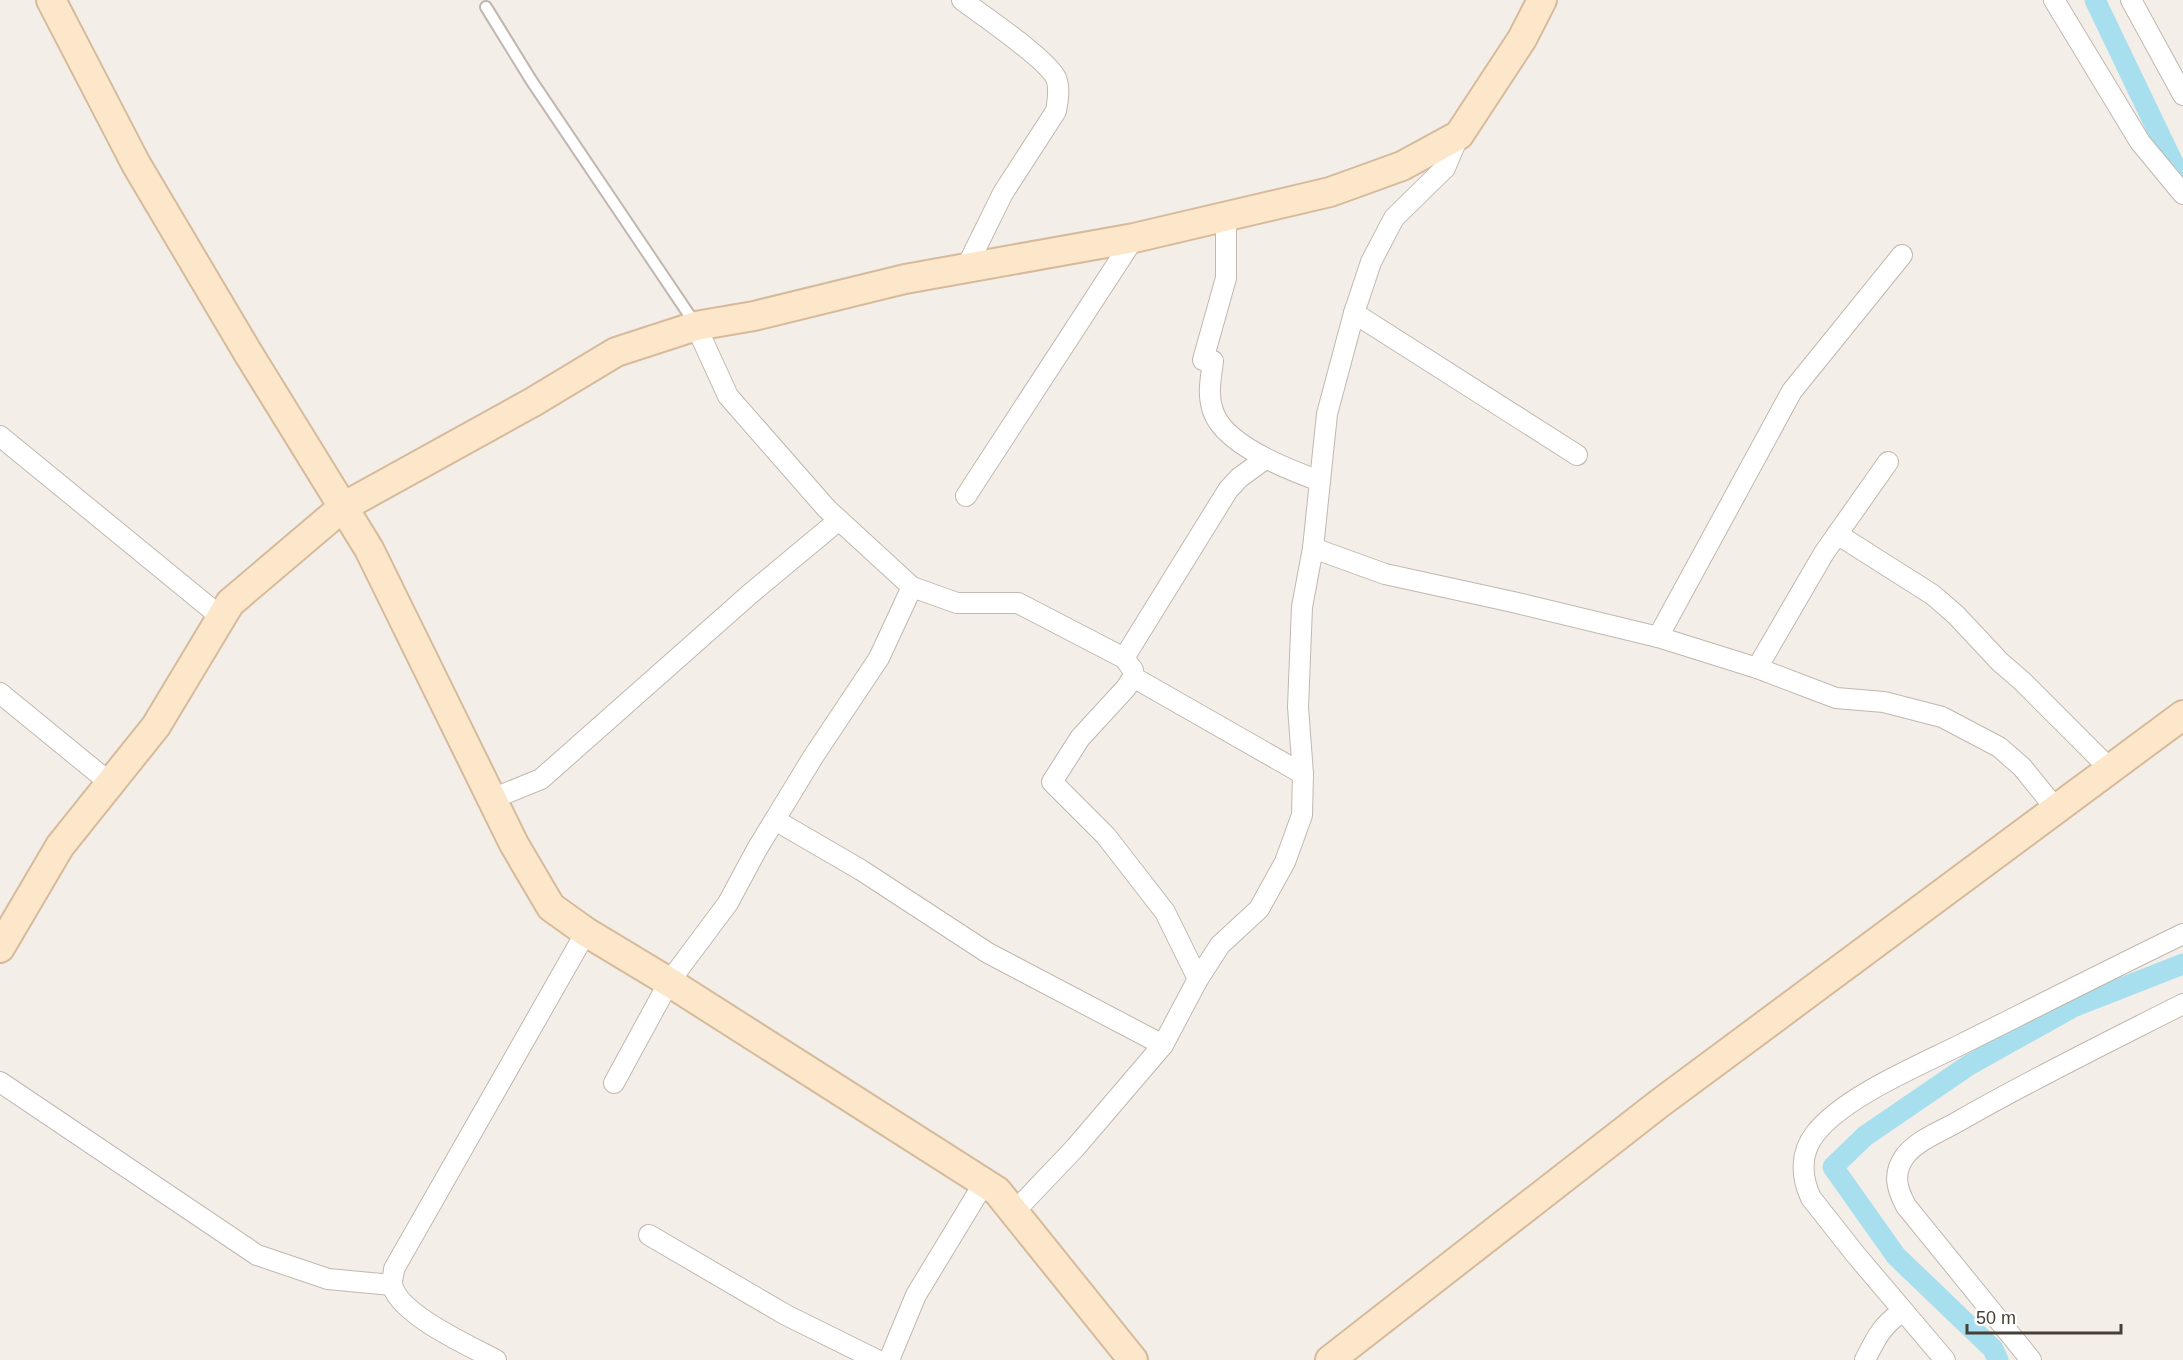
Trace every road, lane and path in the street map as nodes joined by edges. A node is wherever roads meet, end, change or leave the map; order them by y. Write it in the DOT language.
graph roads {
  1 [pos="51,0"];
  2 [pos="962,0"];
  3 [pos="1542,0"];
  4 [pos="2054,0"];
  5 [pos="2131,0"];
  6 [pos="486,7"];
  7 [pos="2183,95"];
  8 [pos="1459,135"];
  9 [pos="2183,194"];
  10 [pos="1226,216"];
  11 [pos="1134,238"];
  12 [pos="1902,255"];
  13 [pos="966,268"];
  14 [pos="1354,313"];
  15 [pos="696,326"];
  16 [pos="0,436"];
  17 [pos="1577,455"];
  18 [pos="1265,459"];
  19 [pos="1888,462"];
  20 [pos="1320,481"];
  21 [pos="966,496"];
  22 [pos="343,507"];
  23 [pos="839,520"];
  24 [pos="1837,534"];
  25 [pos="1313,548"];
  26 [pos="912,587"];
  27 [pos="221,617"];
  28 [pos="1658,637"];
  29 [pos="1124,658"];
  30 [pos="1757,668"];
  31 [pos="1133,677"];
  32 [pos="0,693"];
  33 [pos="2183,714"];
  34 [pos="2110,769"];
  35 [pos="1303,774"];
  36 [pos="110,783"];
  37 [pos="492,799"];
  38 [pos="2056,809"];
  39 [pos="775,820"];
  40 [pos="586,932"];
  41 [pos="2183,934"];
  42 [pos="0,948"];
  43 [pos="1198,979"];
  44 [pos="669,982"];
  45 [pos="2183,1004"];
  46 [pos="1163,1045"];
  47 [pos="0,1083"];
  48 [pos="614,1083"];
  49 [pos="984,1182"];
  50 [pos="1014,1212"];
  51 [pos="650,1234"];
  52 [pos="392,1284"];
  53 [pos="1892,1320"];
  54 [pos="496,1360"];
  55 [pos="877,1360"];
  56 [pos="889,1360"];
  57 [pos="1133,1360"];
  58 [pos="1330,1360"];
  59 [pos="1865,1360"];
  60 [pos="1945,1360"];
  61 [pos="2031,1360"];
  1 -- 22 [label="street"];
  2 -- 13 [label="street"];
  3 -- 8 [label="street"];
  4 -- 9 [label="street"];
  5 -- 7 [label="street"];
  6 -- 15 [label="lane"];
  8 -- 10 [label="street"];
  8 -- 14 [label="street"];
  10 -- 11 [label="street"];
  10 -- 18 [label="street"];
  11 -- 13 [label="street"];
  11 -- 21 [label="street"];
  12 -- 28 [label="street"];
  13 -- 15 [label="street"];
  14 -- 17 [label="street"];
  14 -- 20 [label="street"];
  15 -- 22 [label="street"];
  15 -- 23 [label="street"];
  16 -- 27 [label="street"];
  18 -- 20 [label="street"];
  18 -- 29 [label="street"];
  19 -- 24 [label="street"];
  20 -- 25 [label="street"];
  22 -- 27 [label="street"];
  22 -- 37 [label="street"];
  23 -- 26 [label="street"];
  23 -- 37 [label="street"];
  24 -- 30 [label="street"];
  24 -- 34 [label="street"];
  25 -- 28 [label="street"];
  25 -- 35 [label="street"];
  26 -- 29 [label="street"];
  26 -- 39 [label="street"];
  27 -- 36 [label="street"];
  28 -- 30 [label="street"];
  29 -- 31 [label="street"];
  30 -- 38 [label="street"];
  31 -- 35 [label="street"];
  31 -- 43 [label="street"];
  32 -- 36 [label="street"];
  33 -- 34 [label="street"];
  34 -- 38 [label="street"];
  35 -- 43 [label="street"];
  36 -- 42 [label="street"];
  37 -- 40 [label="street"];
  38 -- 58 [label="street"];
  39 -- 44 [label="street"];
  39 -- 46 [label="street"];
  40 -- 44 [label="street"];
  40 -- 52 [label="street"];
  41 -- 53 [label="street"];
  43 -- 46 [label="street"];
  44 -- 48 [label="street"];
  44 -- 49 [label="street"];
  45 -- 61 [label="street"];
  46 -- 50 [label="street"];
  47 -- 52 [label="street"];
  49 -- 50 [label="street"];
  49 -- 56 [label="street"];
  50 -- 57 [label="street"];
  51 -- 55 [label="street"];
  52 -- 54 [label="street"];
  53 -- 59 [label="street"];
  53 -- 60 [label="street"];
}
